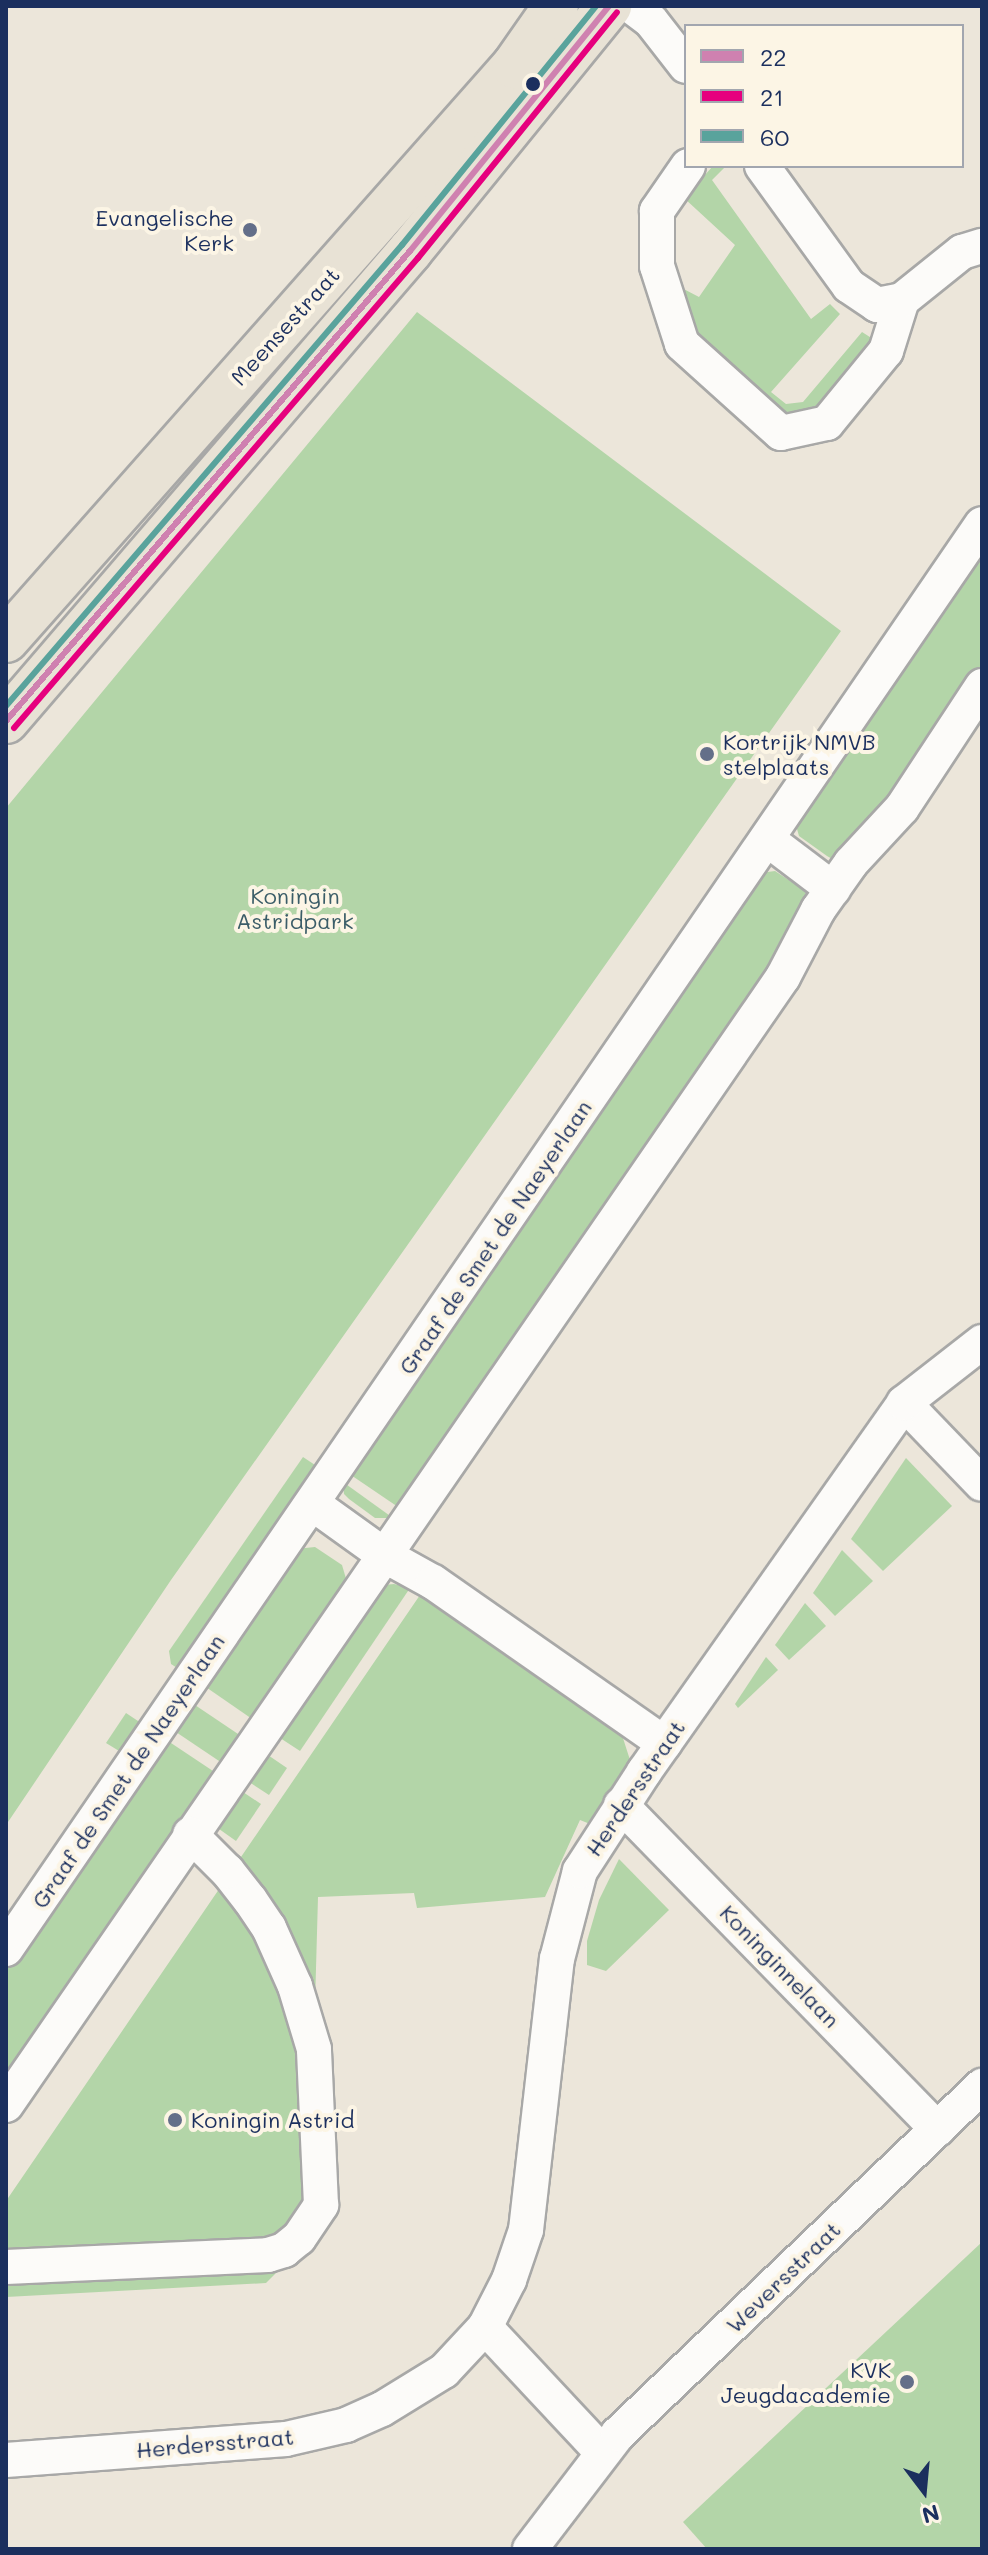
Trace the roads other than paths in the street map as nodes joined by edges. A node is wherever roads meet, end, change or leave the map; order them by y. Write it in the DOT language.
graph roads {
  1 [pos="556,6"];
  2 [pos="609,6"];
  3 [pos="631,6"];
  4 [pos="684,63"];
  5 [pos="687,168"];
  6 [pos="763,168"];
  7 [pos="982,246"];
  8 [pos="902,300"];
  9 [pos="982,524"];
  10 [pos="6,640"];
  11 [pos="982,686"];
  12 [pos="6,721"];
  13 [pos="767,839"];
  14 [pos="833,889"];
  15 [pos="982,1342"];
  16 [pos="904,1403"];
  17 [pos="982,1484"];
  18 [pos="313,1504"];
  19 [pos="384,1555"];
  20 [pos="664,1743"];
  21 [pos="621,1805"];
  22 [pos="190,1834"];
  23 [pos="6,1949"];
  24 [pos="982,2086"];
  25 [pos="6,2105"];
  26 [pos="937,2129"];
  27 [pos="6,2267"];
  28 [pos="485,2327"];
  29 [pos="602,2452"];
  30 [pos="6,2460"];
  31 [pos="530,2549"];
  1 -- 10 [label="main road, Meensestraat"];
  2 -- 12 [label="main road, Meensestraat"];
  3 -- 4 [label="street"];
  5 -- 8 [label="street"];
  6 -- 8 [label="street"];
  7 -- 8 [label="street"];
  9 -- 13 [label="street, Graaf de Smet de Naeyerlaan"];
  11 -- 14 [label="street"];
  13 -- 14 [label="street"];
  13 -- 18 [label="street, Graaf de Smet de Naeyerlaan"];
  14 -- 19 [label="street"];
  15 -- 16 [label="street, Herdersstraat"];
  16 -- 17 [label="street"];
  16 -- 20 [label="street, Herdersstraat"];
  18 -- 19 [label="street"];
  18 -- 23 [label="street, Graaf de Smet de Naeyerlaan"];
  19 -- 20 [label="street"];
  19 -- 22 [label="street"];
  20 -- 21 [label="street, Herdersstraat"];
  21 -- 26 [label="street, Koninginnelaan"];
  21 -- 28 [label="street, Herdersstraat"];
  22 -- 25 [label="street"];
  22 -- 27 [label="street"];
  24 -- 26 [label="street, Weversstraat"];
  26 -- 29 [label="street, Weversstraat"];
  28 -- 29 [label="street"];
  28 -- 30 [label="street, Herdersstraat"];
  29 -- 31 [label="street, Weversstraat"];
}
